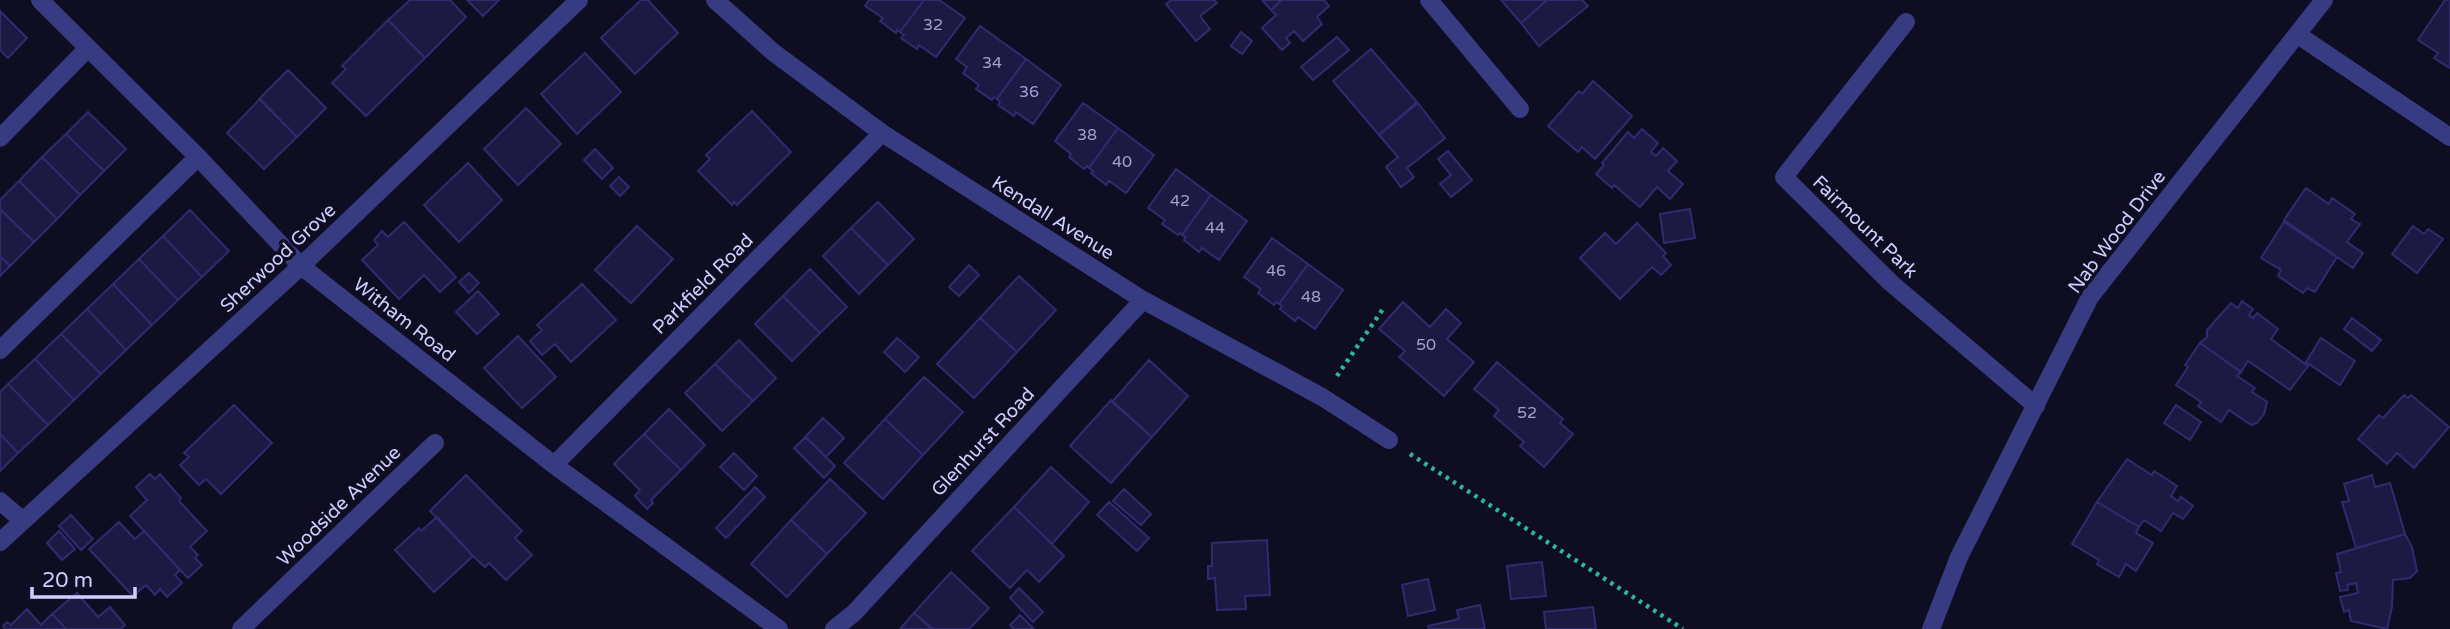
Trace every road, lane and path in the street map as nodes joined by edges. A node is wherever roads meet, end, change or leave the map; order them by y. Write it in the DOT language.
graph roads {
  1 [pos="40,0"];
  2 [pos="579,0"];
  3 [pos="715,0"];
  4 [pos="1429,0"];
  5 [pos="2324,0"];
  6 [pos="1906,22"];
  7 [pos="2298,35"];
  8 [pos="88,48"];
  9 [pos="1520,109"];
  10 [pos="882,133"];
  11 [pos="2450,137"];
  12 [pos="0,138"];
  13 [pos="198,157"];
  14 [pos="301,266"];
  15 [pos="1143,300"];
  16 [pos="1385,306"];
  17 [pos="0,351"];
  18 [pos="1322,397"];
  19 [pos="2036,406"];
  20 [pos="1389,440"];
  21 [pos="435,443"];
  22 [pos="554,465"];
  23 [pos="0,500"];
  24 [pos="22,520"];
  25 [pos="0,542"];
  26 [pos="241,629"];
  27 [pos="779,629"];
  28 [pos="834,629"];
  29 [pos="1684,629"];
  30 [pos="1931,629"];
  1 -- 8 [label="street, Witham Road"];
  2 -- 14 [label="street, Sherwood Grove"];
  3 -- 10 [label="street, Kendall Avenue"];
  4 -- 9 [label="street"];
  5 -- 7 [label="street, Nab Wood Drive"];
  6 -- 19 [label="street, Fairmount Park"];
  7 -- 11 [label="street"];
  7 -- 19 [label="street, Nab Wood Drive"];
  8 -- 12 [label="street"];
  8 -- 13 [label="street, Witham Road"];
  10 -- 15 [label="street, Kendall Avenue"];
  10 -- 22 [label="street, Parkfield Road"];
  13 -- 14 [label="street, Witham Road"];
  13 -- 17 [label="street"];
  14 -- 22 [label="street, Witham Road"];
  14 -- 24 [label="street, Sherwood Grove"];
  15 -- 18 [label="street, Kendall Avenue"];
  15 -- 28 [label="street, Glenhurst Road"];
  16 -- 18 [label="path"];
  18 -- 20 [label="street, Kendall Avenue"];
  19 -- 30 [label="street, Nab Wood Drive"];
  20 -- 29 [label="path"];
  21 -- 26 [label="street, Woodside Avenue"];
  22 -- 27 [label="street, Witham Road"];
  23 -- 24 [label="street"];
  24 -- 25 [label="street, Sherwood Grove"];
}
